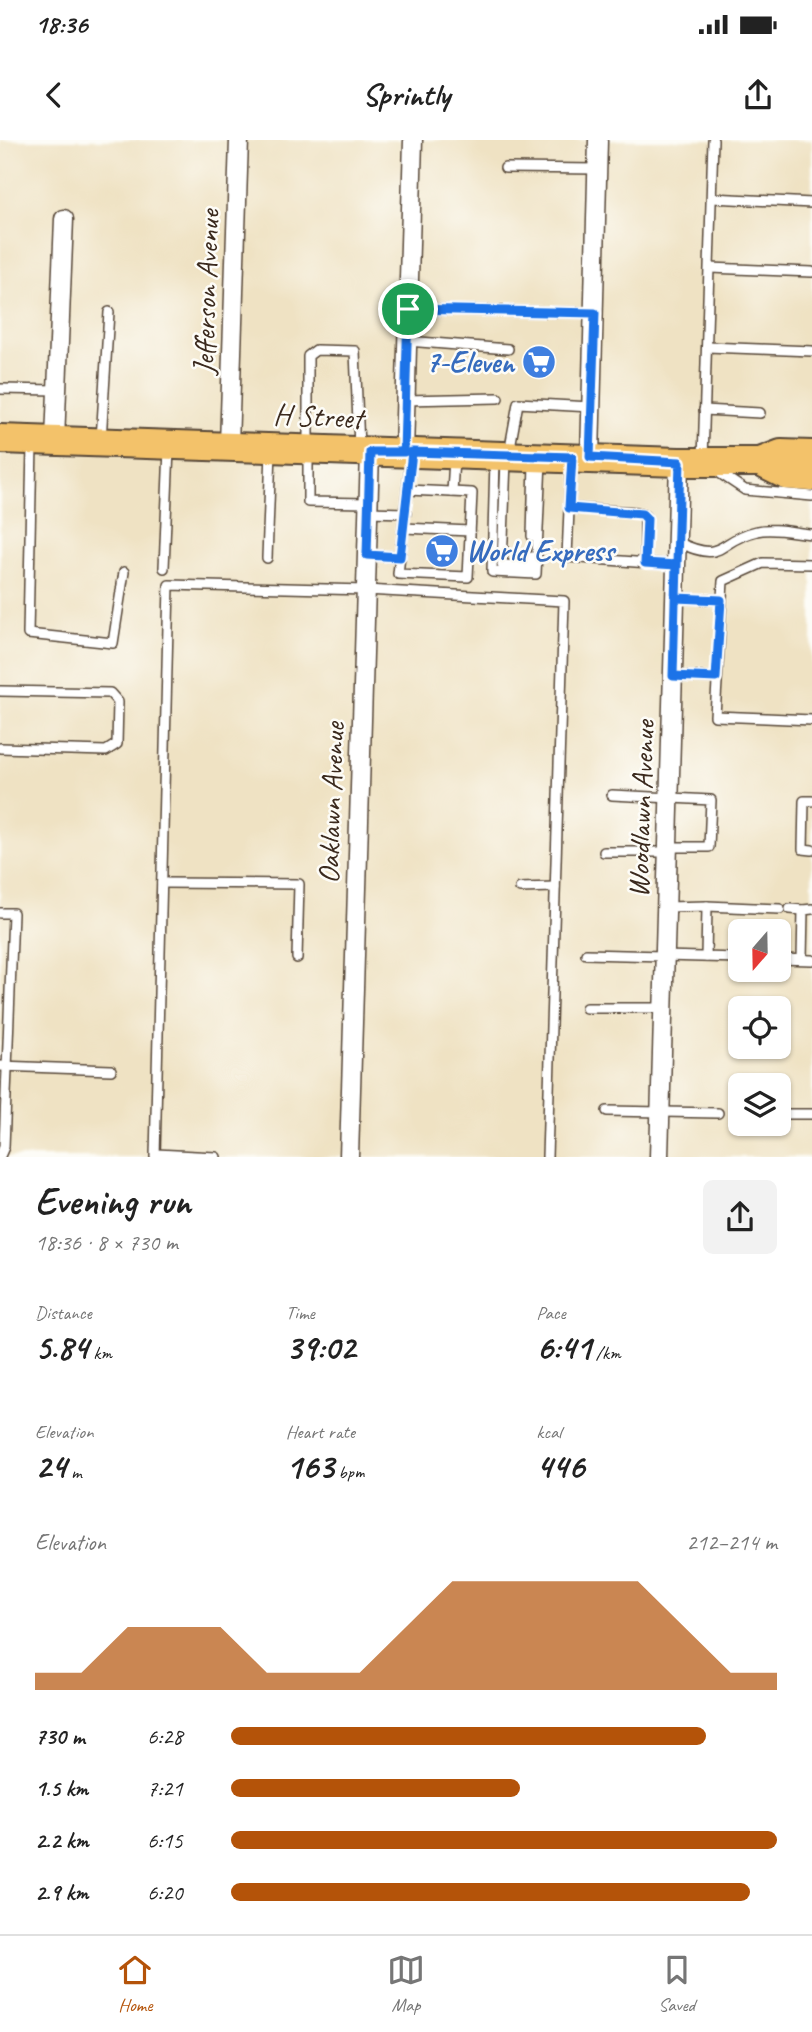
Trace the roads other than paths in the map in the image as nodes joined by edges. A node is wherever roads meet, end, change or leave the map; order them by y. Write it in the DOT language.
graph roads {
  1 [pos="239,140"];
  2 [pos="413,140"];
  3 [pos="598,140"];
  4 [pos="713,140"];
  5 [pos="505,169"];
  6 [pos="598,169"];
  7 [pos="712,198"];
  8 [pos="812,203"];
  9 [pos="64,219"];
  10 [pos="710,268"];
  11 [pos="812,272"];
  12 [pos="408,309"];
  13 [pos="109,313"];
  14 [pos="595,313"];
  15 [pos="407,341"];
  16 [pos="707,347"];
  17 [pos="508,349"];
  18 [pos="812,351"];
  19 [pos="0,389"];
  20 [pos="57,390"];
  21 [pos="498,398"];
  22 [pos="405,400"];
  23 [pos="591,407"];
  24 [pos="704,410"];
  25 [pos="760,413"];
  26 [pos="0,439"];
  27 [pos="44,440"];
  28 [pos="101,442"];
  29 [pos="169,443"];
  30 [pos="229,445"];
  31 [pos="271,447"];
  32 [pos="307,449"];
  33 [pos="364,451"];
  34 [pos="408,452"];
  35 [pos="454,453"];
  36 [pos="517,455"];
  37 [pos="812,456"];
  38 [pos="581,457"];
  39 [pos="691,461"];
  40 [pos="760,462"];
  41 [pos="812,477"];
  42 [pos="408,490"];
  43 [pos="452,492"];
  44 [pos="812,496"];
  45 [pos="368,507"];
  46 [pos="569,508"];
  47 [pos="406,513"];
  48 [pos="404,528"];
  49 [pos="470,531"];
  50 [pos="812,534"];
  51 [pos="677,541"];
  52 [pos="367,555"];
  53 [pos="400,557"];
  54 [pos="267,558"];
  55 [pos="645,563"];
  56 [pos="812,564"];
  57 [pos="676,565"];
  58 [pos="164,568"];
  59 [pos="124,572"];
  60 [pos="366,590"];
  61 [pos="676,598"];
  62 [pos="721,600"];
  63 [pos="673,676"];
  64 [pos="716,678"];
  65 [pos="0,691"];
  66 [pos="812,720"];
  67 [pos="0,748"];
  68 [pos="612,795"];
  69 [pos="669,798"];
  70 [pos="812,801"];
  71 [pos="668,849"];
  72 [pos="812,850"];
  73 [pos="604,852"];
  74 [pos="162,883"];
  75 [pos="555,887"];
  76 [pos="520,888"];
  77 [pos="706,906"];
  78 [pos="666,907"];
  79 [pos="780,909"];
  80 [pos="790,909"];
  81 [pos="808,909"];
  82 [pos="0,912"];
  83 [pos="586,954"];
  84 [pos="664,956"];
  85 [pos="706,957"];
  86 [pos="297,958"];
  87 [pos="728,958"];
  88 [pos="807,960"];
  89 [pos="586,1008"];
  90 [pos="663,1008"];
  91 [pos="4,1066"];
  92 [pos="111,1070"];
  93 [pos="607,1111"];
  94 [pos="660,1114"];
  95 [pos="718,1114"];
  96 [pos="791,1114"];
  97 [pos="812,1114"];
  98 [pos="155,1155"];
  99 [pos="0,1156"];
  100 [pos="216,1157"];
  101 [pos="349,1157"];
  102 [pos="547,1157"];
  103 [pos="659,1157"];
  1 -- 30 [label="street, Jefferson Avenue"];
  2 -- 12 [label="street"];
  3 -- 6 [label="street"];
  4 -- 7 [label="lane"];
  5 -- 6 [label="lane"];
  6 -- 14 [label="street"];
  7 -- 8 [label="lane"];
  7 -- 10 [label="lane"];
  9 -- 20 [label="street"];
  10 -- 11 [label="lane"];
  10 -- 16 [label="lane"];
  12 -- 14 [label="lane"];
  12 -- 15 [label="street"];
  13 -- 28 [label="lane"];
  14 -- 23 [label="street"];
  15 -- 17 [label="lane"];
  15 -- 22 [label="street"];
  16 -- 18 [label="lane"];
  16 -- 24 [label="lane"];
  19 -- 20 [label="lane"];
  20 -- 27 [label="street"];
  21 -- 22 [label="lane"];
  22 -- 34 [label="street"];
  23 -- 36 [label="lane"];
  23 -- 38 [label="street"];
  24 -- 25 [label="lane"];
  24 -- 39 [label="lane"];
  26 -- 27 [label="main road, H Street"];
  27 -- 28 [label="main road, H Street"];
  27 -- 59 [label="lane"];
  28 -- 29 [label="main road, H Street"];
  29 -- 30 [label="main road, H Street"];
  29 -- 58 [label="lane"];
  30 -- 31 [label="main road, H Street"];
  31 -- 32 [label="main road, H Street"];
  31 -- 54 [label="lane"];
  32 -- 33 [label="main road, H Street"];
  32 -- 33 [label="lane"];
  32 -- 45 [label="lane"];
  33 -- 34 [label="main road, H Street"];
  33 -- 45 [label="street, Oaklawn Avenue"];
  34 -- 35 [label="main road, H Street"];
  34 -- 42 [label="lane"];
  35 -- 36 [label="main road, H Street"];
  35 -- 43 [label="lane"];
  36 -- 36 [label="lane"];
  36 -- 38 [label="main road, H Street"];
  37 -- 40 [label="main road, H Street"];
  38 -- 39 [label="main road, H Street"];
  38 -- 46 [label="lane"];
  39 -- 40 [label="main road, H Street"];
  39 -- 44 [label="lane"];
  39 -- 51 [label="street, Woodlawn Avenue"];
  40 -- 41 [label="main road, H Street"];
  42 -- 43 [label="lane"];
  42 -- 47 [label="lane"];
  43 -- 49 [label="lane"];
  45 -- 47 [label="lane"];
  45 -- 52 [label="street, Oaklawn Avenue"];
  46 -- 55 [label="lane"];
  46 -- 55 [label="lane"];
  47 -- 48 [label="lane"];
  48 -- 49 [label="lane"];
  48 -- 53 [label="lane"];
  49 -- 53 [label="lane"];
  50 -- 51 [label="lane"];
  51 -- 57 [label="street, Woodlawn Avenue"];
  52 -- 53 [label="lane"];
  52 -- 60 [label="street, Oaklawn Avenue"];
  55 -- 57 [label="lane"];
  56 -- 62 [label="lane"];
  57 -- 61 [label="street, Woodlawn Avenue"];
  60 -- 74 [label="lane"];
  60 -- 75 [label="lane"];
  60 -- 101 [label="street, Oaklawn Avenue"];
  61 -- 62 [label="lane"];
  61 -- 63 [label="street, Woodlawn Avenue"];
  62 -- 64 [label="lane"];
  63 -- 64 [label="lane"];
  63 -- 69 [label="street, Woodlawn Avenue"];
  64 -- 66 [label="lane"];
  65 -- 67 [label="lane"];
  68 -- 69 [label="lane"];
  69 -- 71 [label="street, Woodlawn Avenue"];
  69 -- 71 [label="lane"];
  70 -- 72 [label="lane"];
  71 -- 73 [label="lane"];
  71 -- 78 [label="street, Woodlawn Avenue"];
  74 -- 86 [label="lane"];
  74 -- 98 [label="lane"];
  75 -- 76 [label="lane"];
  75 -- 102 [label="lane"];
  77 -- 78 [label="lane"];
  77 -- 79 [label="lane"];
  77 -- 85 [label="lane"];
  78 -- 84 [label="street, Woodlawn Avenue"];
  80 -- 81 [label="lane"];
  81 -- 88 [label="lane"];
  82 -- 91 [label="lane"];
  83 -- 84 [label="lane"];
  84 -- 85 [label="lane"];
  84 -- 90 [label="street, Woodlawn Avenue"];
  85 -- 87 [label="lane"];
  89 -- 90 [label="lane"];
  90 -- 94 [label="street, Woodlawn Avenue"];
  91 -- 92 [label="lane"];
  91 -- 99 [label="lane"];
  93 -- 94 [label="lane"];
  94 -- 95 [label="lane"];
  94 -- 103 [label="street, Woodlawn Avenue"];
  96 -- 97 [label="lane"];
  98 -- 100 [label="lane"];
}
